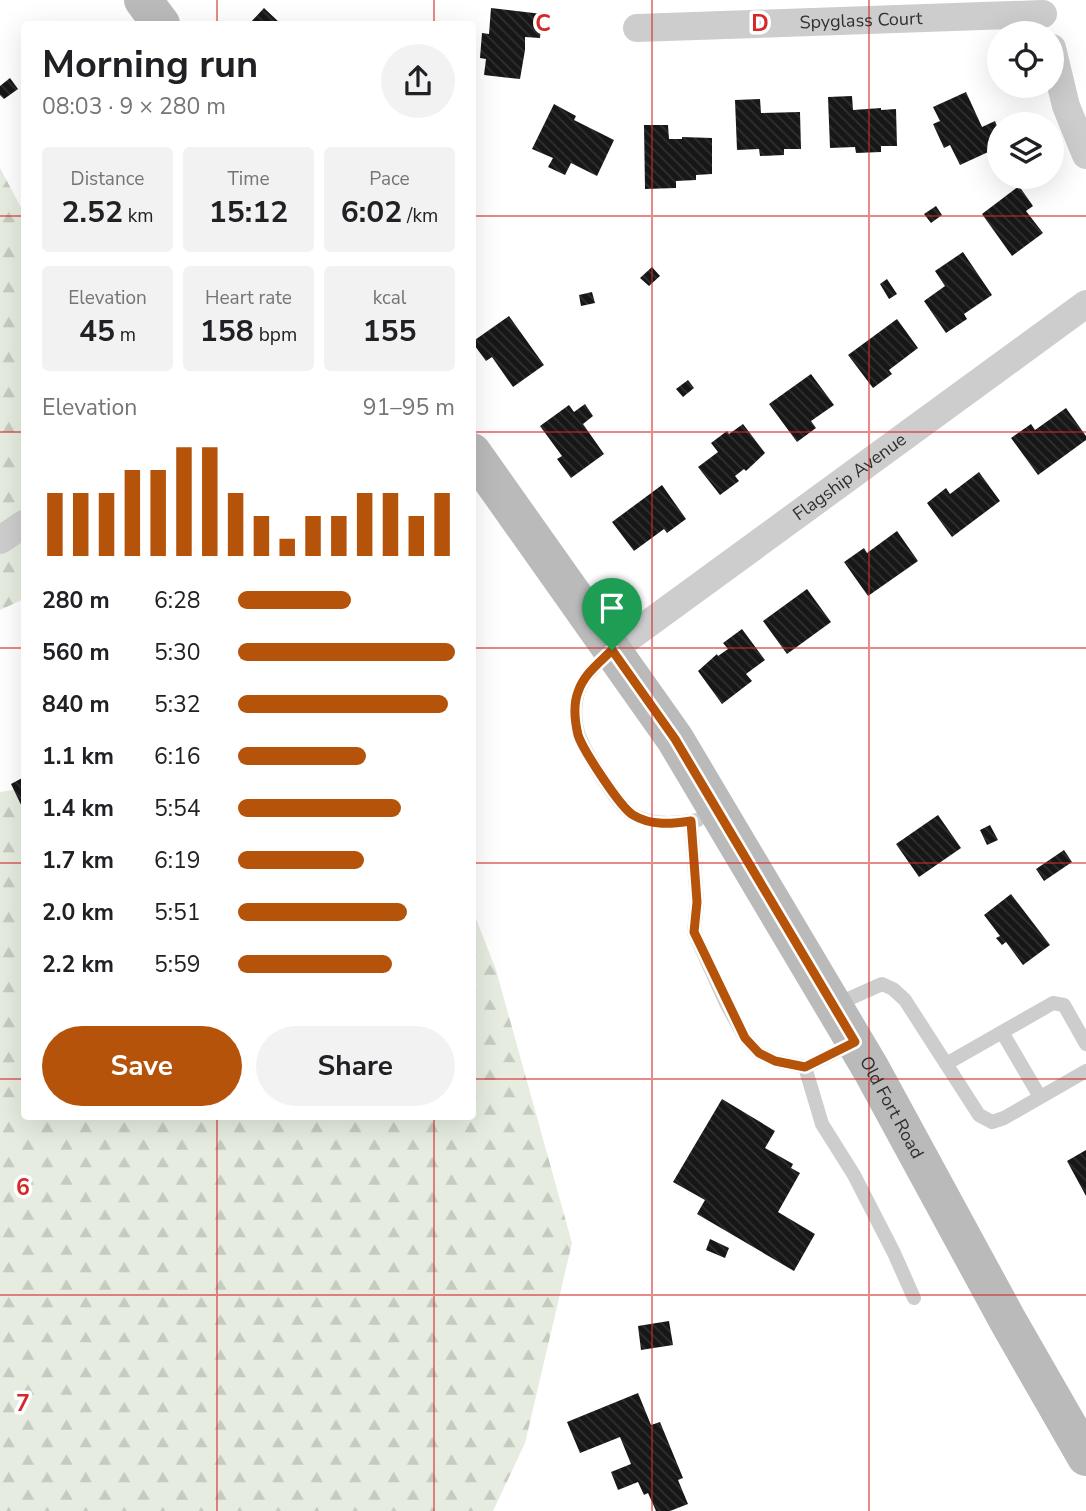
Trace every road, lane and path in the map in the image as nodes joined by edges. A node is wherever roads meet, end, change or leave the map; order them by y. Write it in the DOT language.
graph roads {
  1 [pos="143,0"];
  2 [pos="1045,16"];
  3 [pos="159,21"];
  4 [pos="637,28"];
  5 [pos="1064,98"];
  6 [pos="1086,155"];
  7 [pos="1086,304"];
  8 [pos="476,458"];
  9 [pos="21,526"];
  10 [pos="0,540"];
  11 [pos="612,650"];
  12 [pos="706,819"];
  13 [pos="834,1006"];
  14 [pos="1002,1032"];
  15 [pos="855,1042"];
  16 [pos="1086,1044"];
  17 [pos="946,1064"];
  18 [pos="805,1067"];
  19 [pos="1086,1071"];
  20 [pos="1040,1097"];
  21 [pos="914,1298"];
  22 [pos="1086,1457"];
  1 -- 3 [label="main road"];
  2 -- 4 [label="street, Spyglass Court"];
  5 -- 6 [label="street"];
  7 -- 11 [label="street, Flagship Avenue"];
  8 -- 11 [label="main road, Old Fort Road"];
  9 -- 10 [label="street"];
  11 -- 12 [label="main road, Old Fort Road"];
  11 -- 12 [label="lane"];
  12 -- 13 [label="main road, Old Fort Road"];
  12 -- 18 [label="lane"];
  13 -- 15 [label="main road, Old Fort Road"];
  13 -- 17 [label="lane"];
  14 -- 16 [label="lane"];
  14 -- 17 [label="lane"];
  14 -- 20 [label="lane"];
  15 -- 18 [label="lane"];
  15 -- 22 [label="main road, Old Fort Road"];
  17 -- 20 [label="lane"];
  18 -- 21 [label="lane"];
  19 -- 20 [label="lane"];
}
